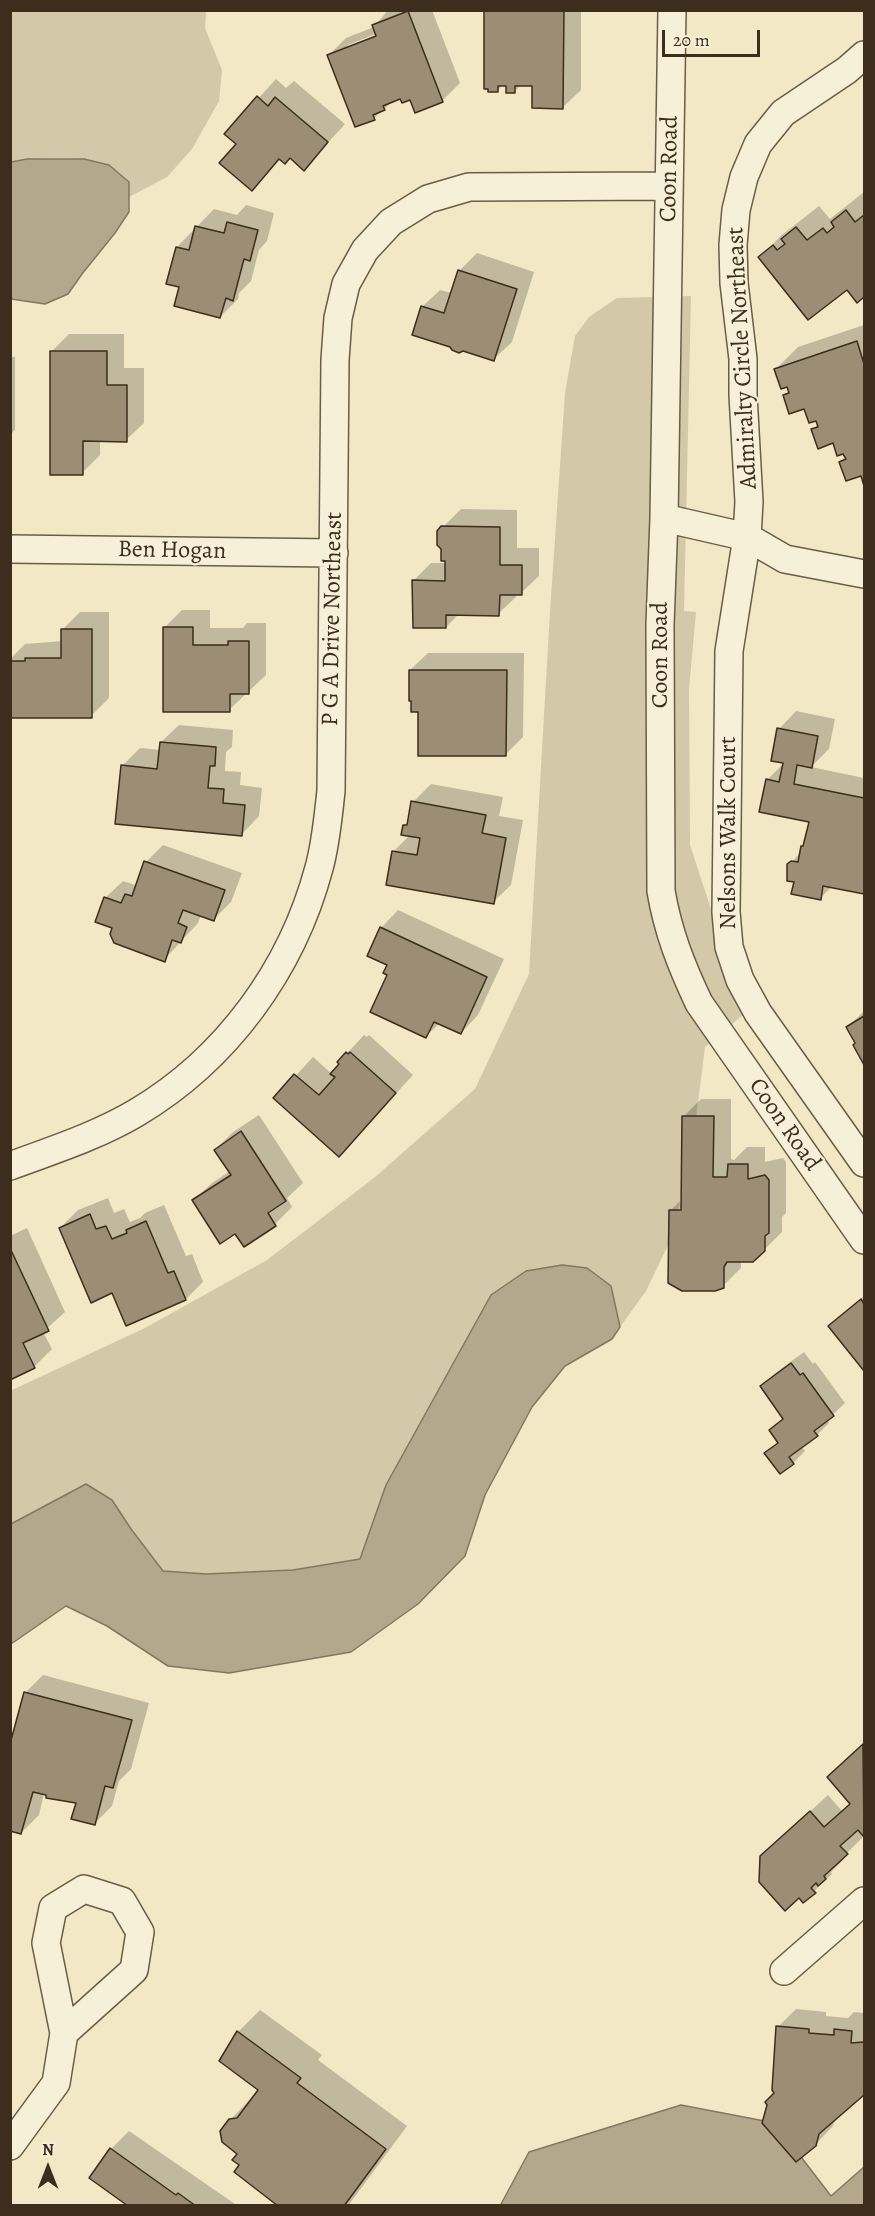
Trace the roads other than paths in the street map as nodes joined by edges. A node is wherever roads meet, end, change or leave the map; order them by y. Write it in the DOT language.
graph roads {
  1 [pos="672,10"];
  2 [pos="864,55"];
  3 [pos="669,186"];
  4 [pos="664,518"];
  5 [pos="747,537"];
  6 [pos="10,549"];
  7 [pos="334,553"];
  8 [pos="864,574"];
  9 [pos="864,1163"];
  10 [pos="10,1166"];
  11 [pos="864,1240"];
  12 [pos="864,1900"];
  13 [pos="784,1971"];
  14 [pos="64,2033"];
  15 [pos="10,2146"];
  1 -- 3 [label="street, Coon Road"];
  2 -- 5 [label="street, Admiralty Circle Northeast"];
  3 -- 4 [label="street, Coon Road"];
  3 -- 7 [label="street, P G A Drive Northeast"];
  4 -- 5 [label="street"];
  4 -- 11 [label="street, Coon Road"];
  5 -- 8 [label="street"];
  5 -- 9 [label="street, Nelsons Walk Court"];
  6 -- 7 [label="street, Ben Hogan"];
  7 -- 10 [label="street, P G A Drive Northeast"];
  12 -- 13 [label="street"];
  14 -- 14 [label="street"];
  14 -- 15 [label="street"];
}
